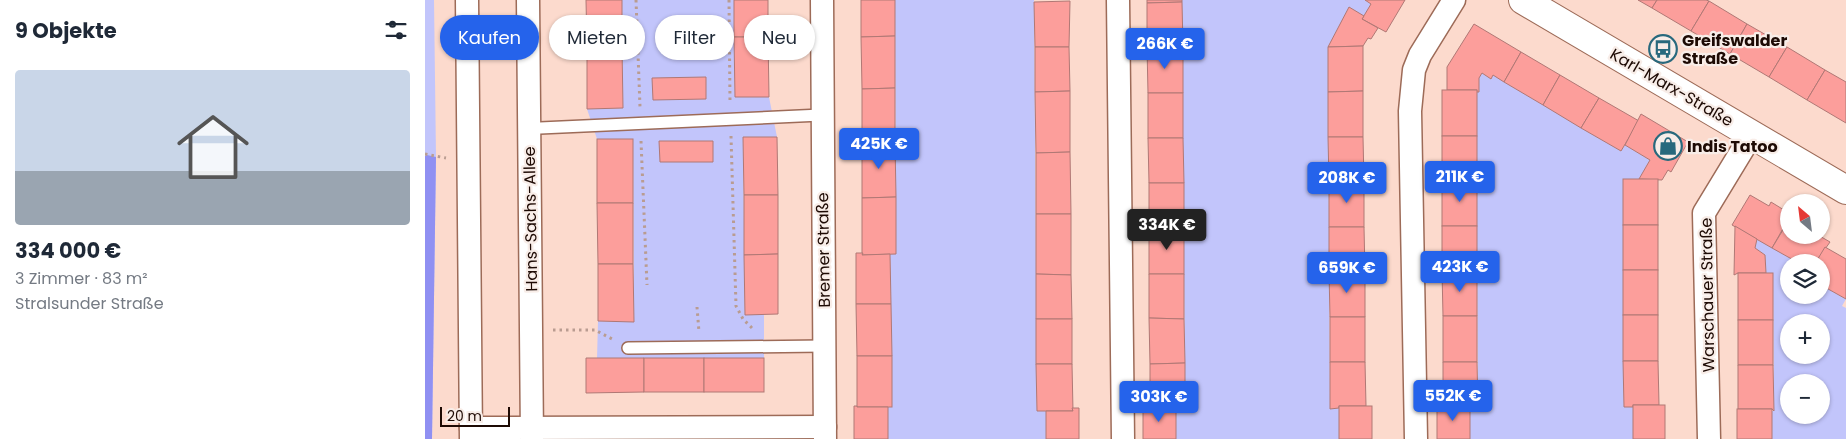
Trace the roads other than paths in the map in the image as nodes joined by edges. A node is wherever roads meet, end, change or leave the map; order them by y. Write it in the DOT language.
graph roads {
  1 [pos="467,0"];
  2 [pos="527,0"];
  3 [pos="821,0"];
  4 [pos="1119,0"];
  5 [pos="1454,0"];
  6 [pos="1523,0"];
  7 [pos="821,115"];
  8 [pos="540,128"];
  9 [pos="1752,134"];
  10 [pos="1846,190"];
  11 [pos="823,346"];
  12 [pos="628,348"];
  13 [pos="532,433"];
  14 [pos="645,433"];
  15 [pos="825,433"];
  16 [pos="471,434"];
  17 [pos="1123,439"];
  18 [pos="1416,439"];
  19 [pos="1709,439"];
  1 -- 16 [label="street"];
  2 -- 13 [label="street, Hans-Sachs-Allee"];
  3 -- 7 [label="street, Bremer Straße"];
  4 -- 17 [label="street"];
  5 -- 18 [label="street"];
  6 -- 9 [label="street, Karl-Marx-Straße"];
  7 -- 8 [label="lane"];
  7 -- 11 [label="street, Bremer Straße"];
  9 -- 10 [label="street, Karl-Marx-Straße"];
  9 -- 19 [label="street, Warschauer Straße"];
  11 -- 12 [label="lane"];
  11 -- 15 [label="street, Bremer Straße"];
  13 -- 14 [label="street"];
  13 -- 16 [label="street"];
  14 -- 15 [label="street"];
}
